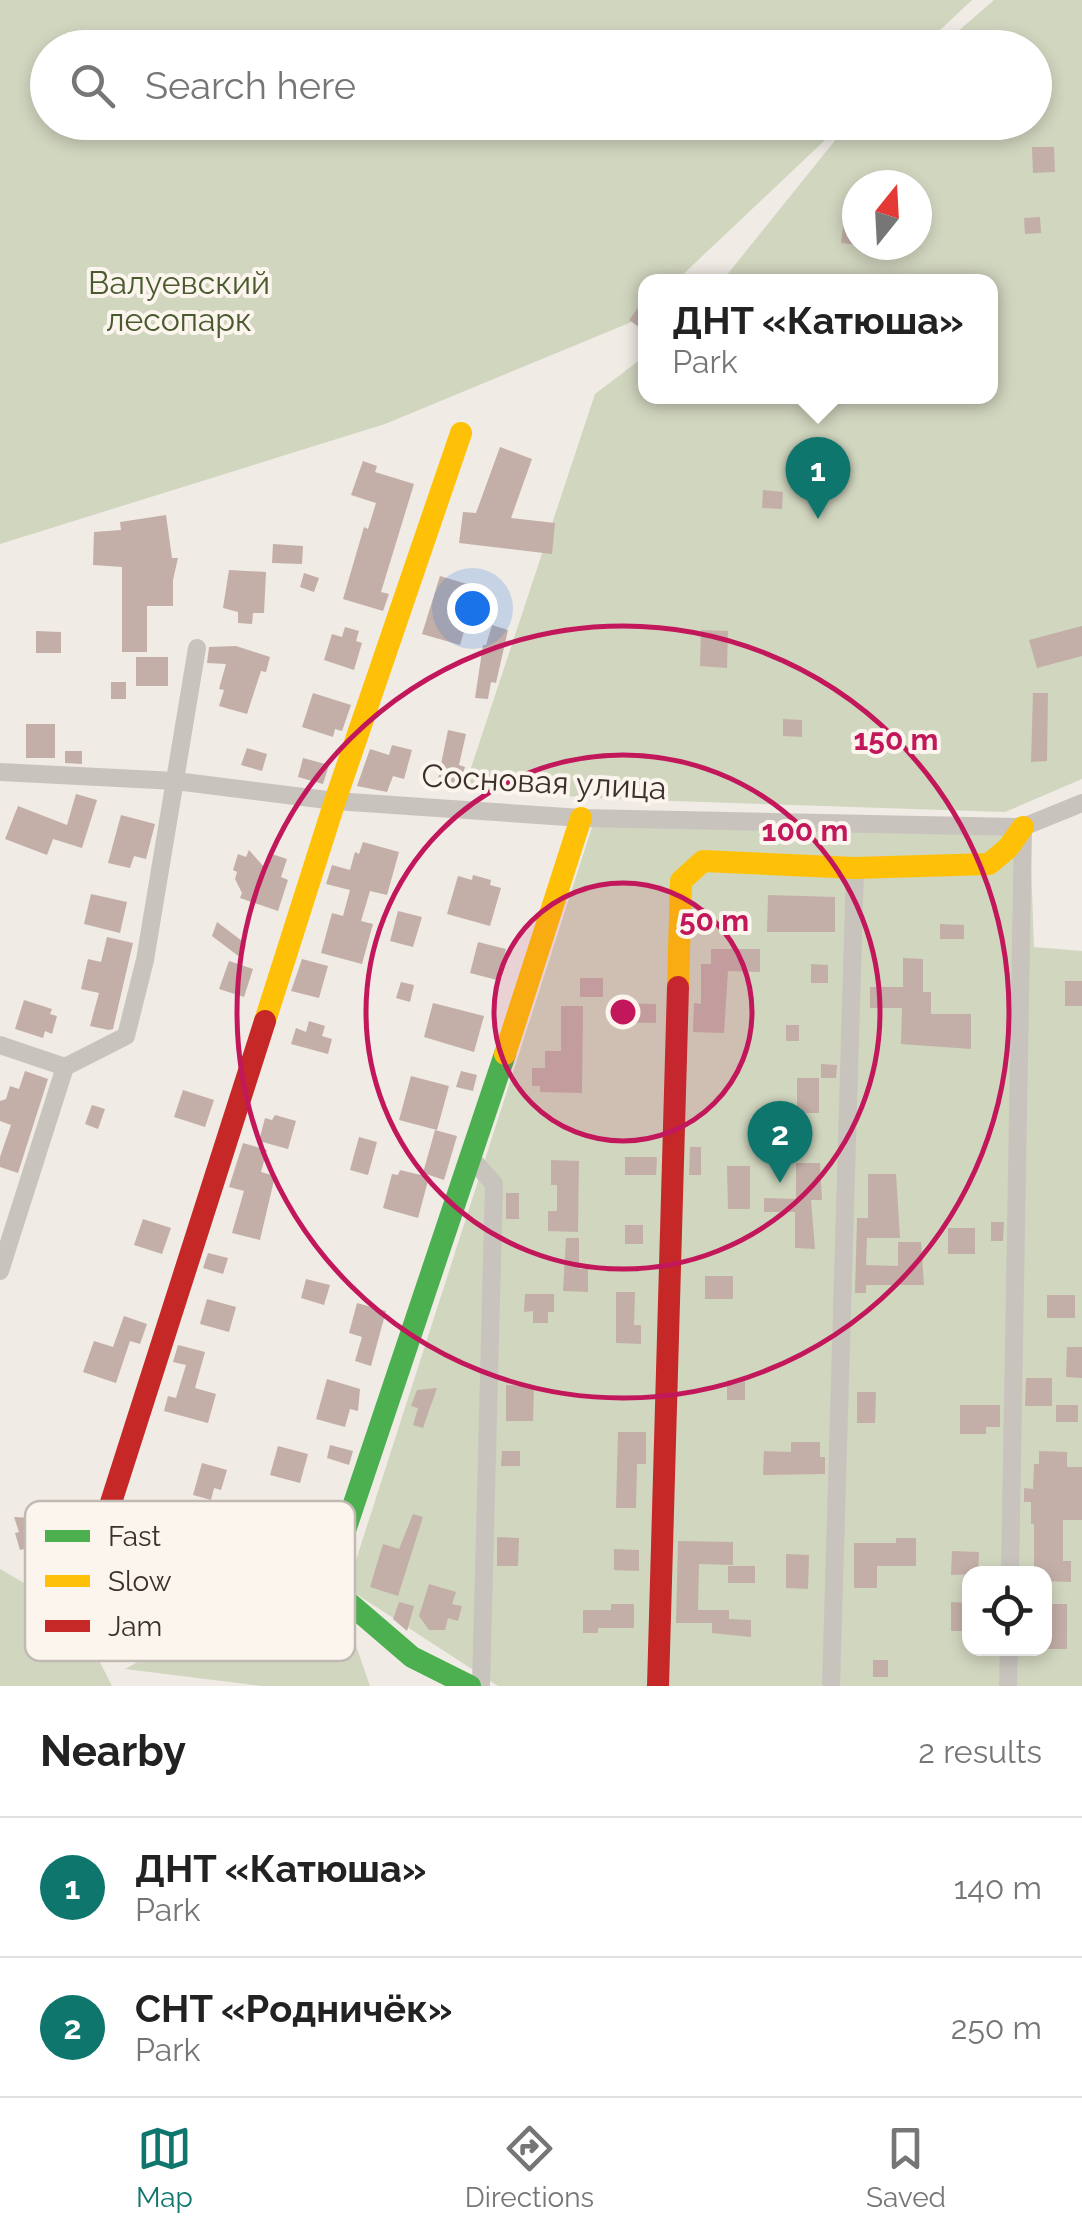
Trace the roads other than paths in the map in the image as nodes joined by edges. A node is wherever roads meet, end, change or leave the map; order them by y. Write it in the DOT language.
graph roads {
  1 [pos="460,433"];
  2 [pos="197,648"];
  3 [pos="0,772"];
  4 [pos="176,781"];
  5 [pos="336,801"];
  6 [pos="1082,803"];
  7 [pos="581,818"];
  8 [pos="1023,827"];
  9 [pos="855,868"];
  10 [pos="0,1045"];
  11 [pos="64,1067"];
  12 [pos="471,1158"];
  13 [pos="0,1271"];
  14 [pos="111,1501"];
  15 [pos="355,1501"];
  16 [pos="1010,1566"];
  17 [pos="355,1608"];
  18 [pos="1009,1656"];
  19 [pos="470,1686"];
  20 [pos="480,1686"];
  21 [pos="658,1686"];
  22 [pos="831,1686"];
  23 [pos="1008,1686"];
  1 -- 5 [label="street"];
  2 -- 4 [label="street"];
  3 -- 4 [label="street, Сосновая улица"];
  4 -- 5 [label="street, Сосновая улица"];
  4 -- 11 [label="street"];
  5 -- 7 [label="street, Сосновая улица"];
  5 -- 14 [label="street"];
  6 -- 8 [label="street, Сосновая улица"];
  7 -- 8 [label="street, Сосновая улица"];
  7 -- 12 [label="street"];
  8 -- 9 [label="street"];
  8 -- 16 [label="street"];
  9 -- 21 [label="street"];
  9 -- 22 [label="street"];
  10 -- 11 [label="street"];
  11 -- 13 [label="street"];
  12 -- 15 [label="street"];
  12 -- 20 [label="street"];
  17 -- 19 [label="street"];
  18 -- 23 [label="street"];
}
